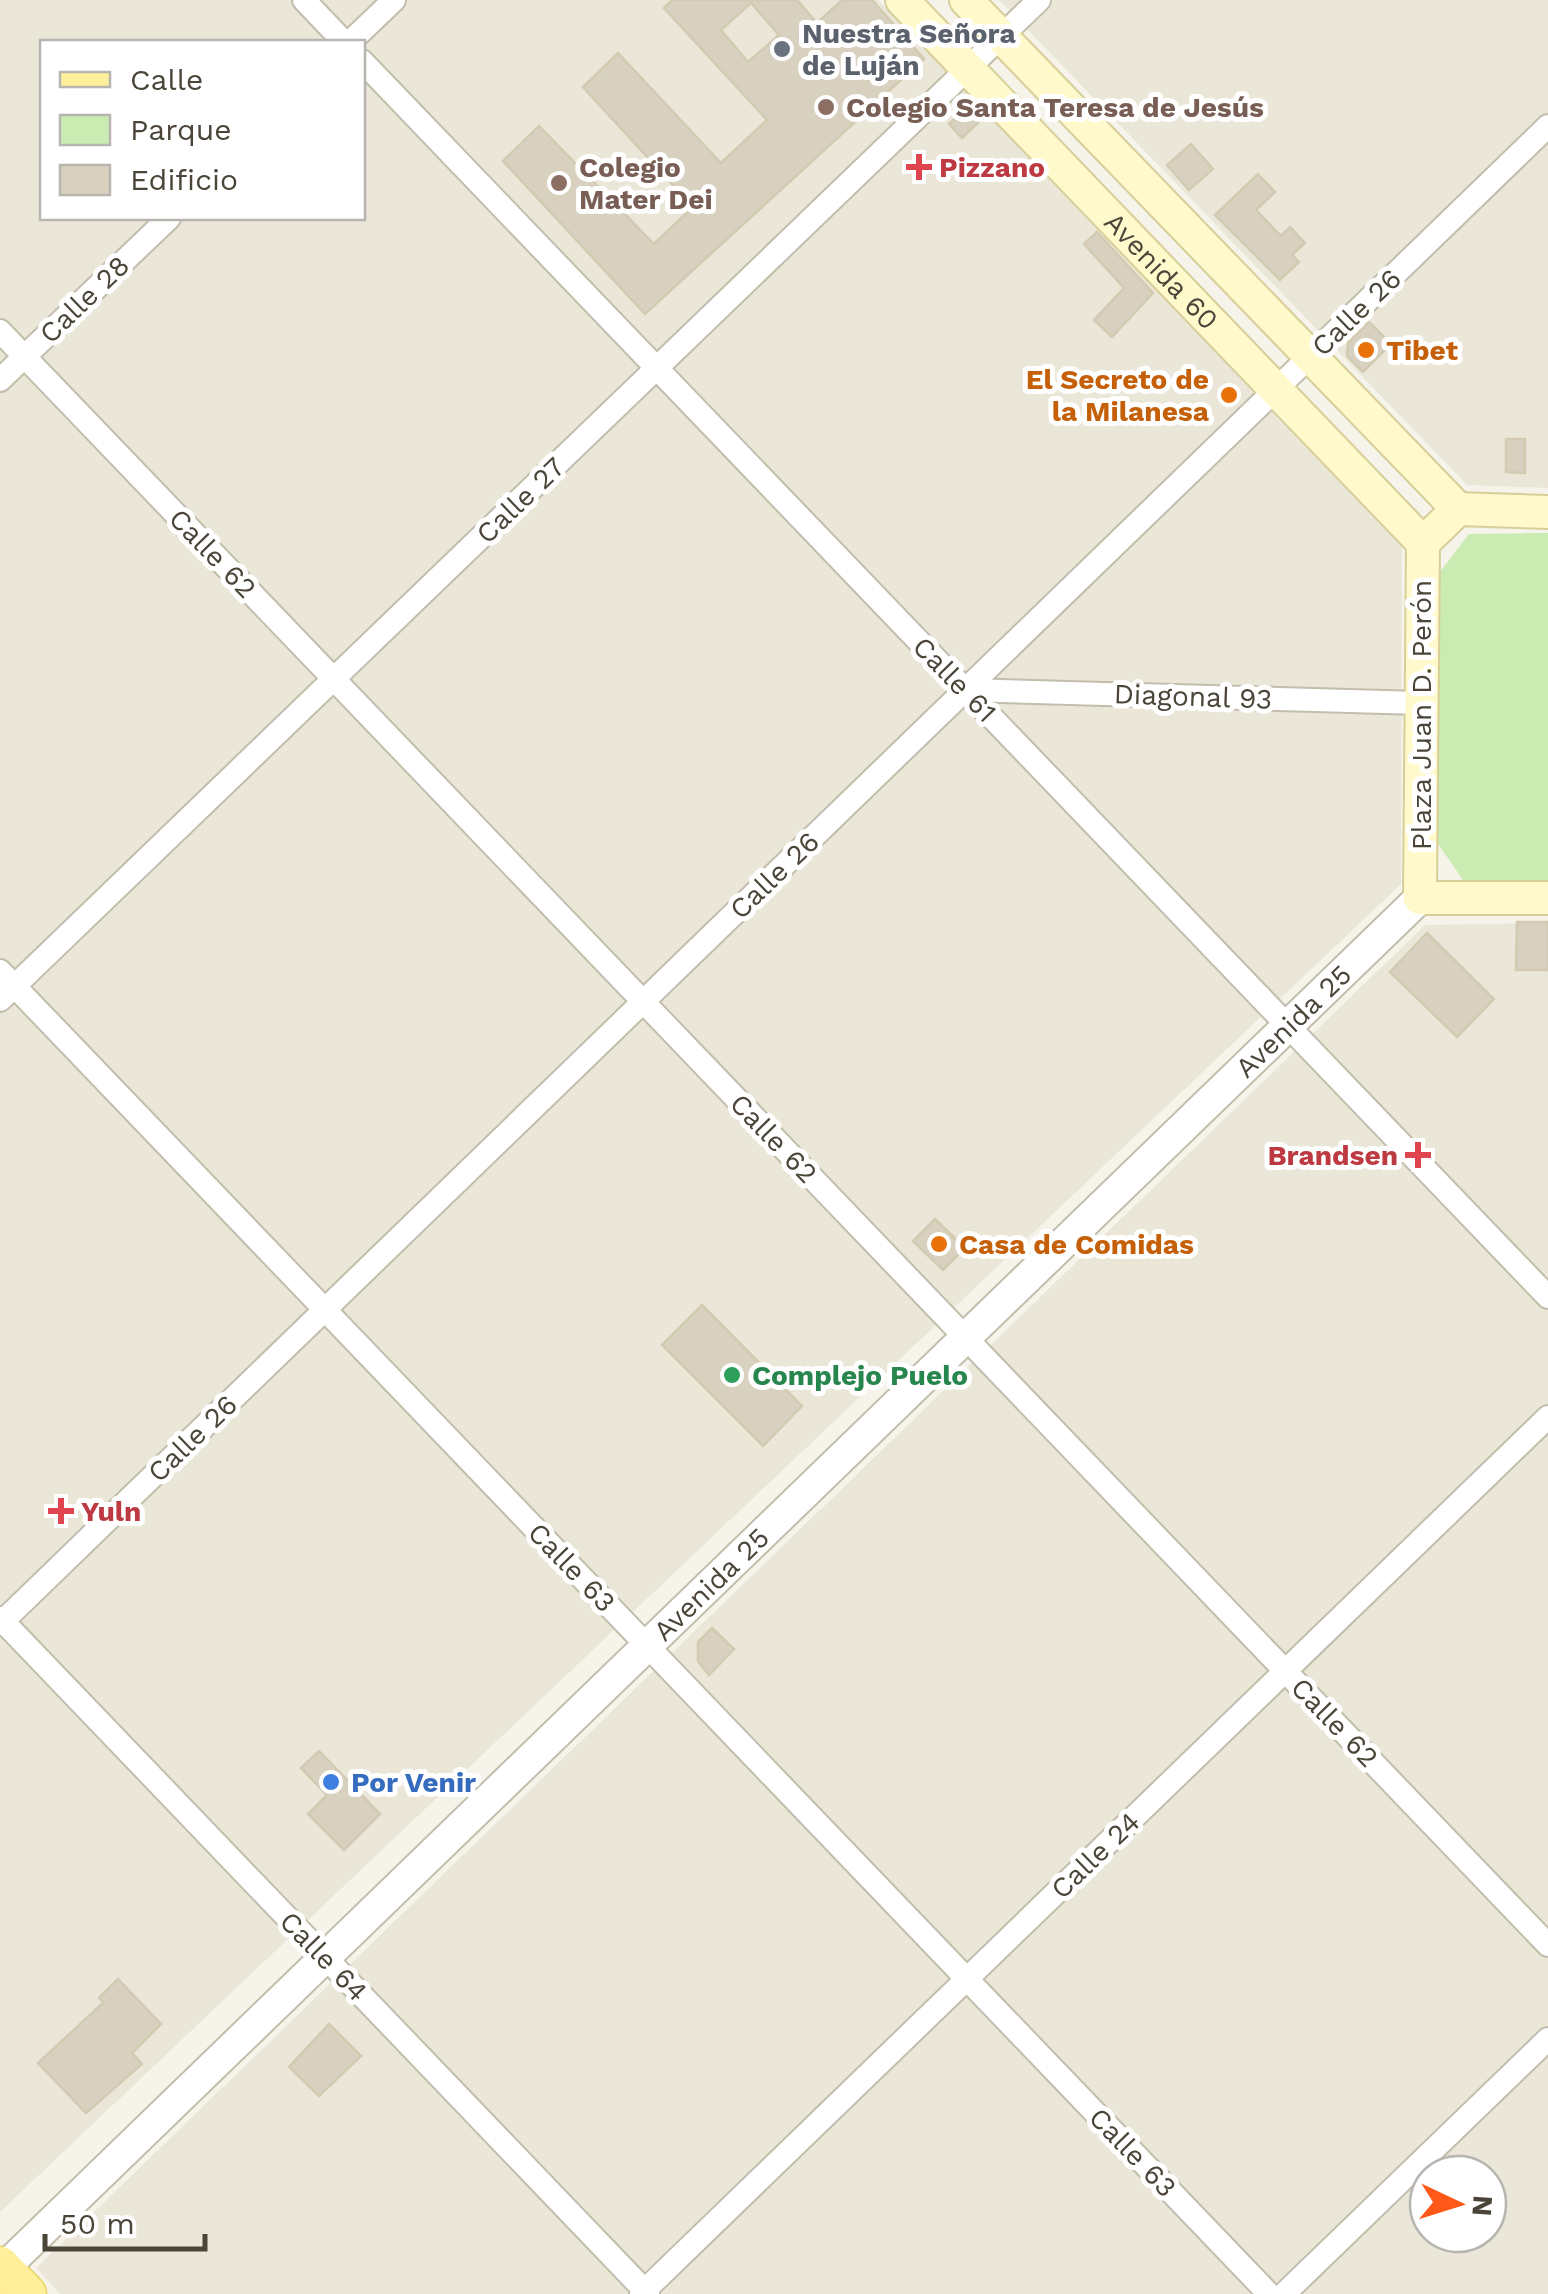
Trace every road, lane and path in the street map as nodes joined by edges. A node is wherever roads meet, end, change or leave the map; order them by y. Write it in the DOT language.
graph roads {
  1 [pos="304,0"];
  2 [pos="394,0"];
  3 [pos="902,0"];
  4 [pos="966,0"];
  5 [pos="1039,0"];
  6 [pos="1001,36"];
  7 [pos="345,40"];
  8 [pos="349,40"];
  9 [pos="365,65"];
  10 [pos="968,69"];
  11 [pos="1548,126"];
  12 [pos="167,220"];
  13 [pos="0,330"];
  14 [pos="25,356"];
  15 [pos="1310,356"];
  16 [pos="656,368"];
  17 [pos="0,380"];
  18 [pos="1276,390"];
  19 [pos="1458,509"];
  20 [pos="1548,512"];
  21 [pos="1423,543"];
  22 [pos="334,679"];
  23 [pos="966,690"];
  24 [pos="1420,703"];
  25 [pos="1420,898"];
  26 [pos="1548,898"];
  27 [pos="5,985"];
  28 [pos="644,1002"];
  29 [pos="1288,1026"];
  30 [pos="1548,1297"];
  31 [pos="325,1310"];
  32 [pos="966,1338"];
  33 [pos="1548,1417"];
  34 [pos="1,1621"];
  35 [pos="648,1646"];
  36 [pos="1286,1671"];
  37 [pos="1548,1945"];
  38 [pos="325,1957"];
  39 [pos="967,1979"];
  40 [pos="1548,2039"];
  41 [pos="10,2277"];
  42 [pos="645,2293"];
  43 [pos="1269,2294"];
  44 [pos="1284,2294"];
  1 -- 7 [label="street"];
  2 -- 8 [label="street"];
  3 -- 10 [label="main road, Avenida 60"];
  4 -- 6 [label="main road, Avenida 60"];
  5 -- 6 [label="street, Calle 27"];
  6 -- 10 [label="street, Calle 27"];
  6 -- 15 [label="main road, Avenida 60"];
  9 -- 16 [label="street, Calle 61"];
  10 -- 16 [label="street, Calle 27"];
  10 -- 18 [label="main road, Avenida 60"];
  11 -- 15 [label="street, Calle 26"];
  12 -- 14 [label="street, Calle 28"];
  13 -- 14 [label="street, Calle 62"];
  14 -- 17 [label="street, Calle 28"];
  14 -- 22 [label="street, Calle 62"];
  15 -- 18 [label="street, Calle 26"];
  15 -- 19 [label="main road, Avenida 60"];
  16 -- 22 [label="street, Calle 27"];
  16 -- 23 [label="street, Calle 61"];
  18 -- 21 [label="main road, Avenida 60"];
  18 -- 23 [label="street, Calle 26"];
  19 -- 20 [label="main road"];
  19 -- 21 [label="main road, Plaza Juan D. Perón"];
  21 -- 24 [label="main road, Plaza Juan D. Perón"];
  22 -- 27 [label="street, Calle 27"];
  22 -- 28 [label="street, Calle 62"];
  23 -- 24 [label="street, Diagonal 93"];
  23 -- 28 [label="street, Calle 26"];
  23 -- 29 [label="street, Calle 61"];
  24 -- 25 [label="main road, Plaza Juan D. Perón"];
  25 -- 26 [label="main road"];
  25 -- 29 [label="street, Avenida 25"];
  27 -- 31 [label="street, Calle 63"];
  28 -- 31 [label="street, Calle 26"];
  28 -- 32 [label="street, Calle 62"];
  29 -- 30 [label="street, Calle 61"];
  29 -- 32 [label="street, Avenida 25"];
  31 -- 34 [label="street, Calle 26"];
  31 -- 35 [label="street, Calle 63"];
  32 -- 35 [label="street, Avenida 25"];
  32 -- 36 [label="street, Calle 62"];
  33 -- 36 [label="street, Calle 24"];
  34 -- 38 [label="street, Calle 64"];
  35 -- 38 [label="street, Avenida 25"];
  35 -- 39 [label="street, Calle 63"];
  36 -- 37 [label="street, Calle 62"];
  36 -- 39 [label="street, Calle 24"];
  38 -- 41 [label="street, Avenida 25"];
  38 -- 42 [label="street, Calle 64"];
  39 -- 42 [label="street, Calle 24"];
  39 -- 43 [label="street, Calle 63"];
  40 -- 44 [label="street"];
}
